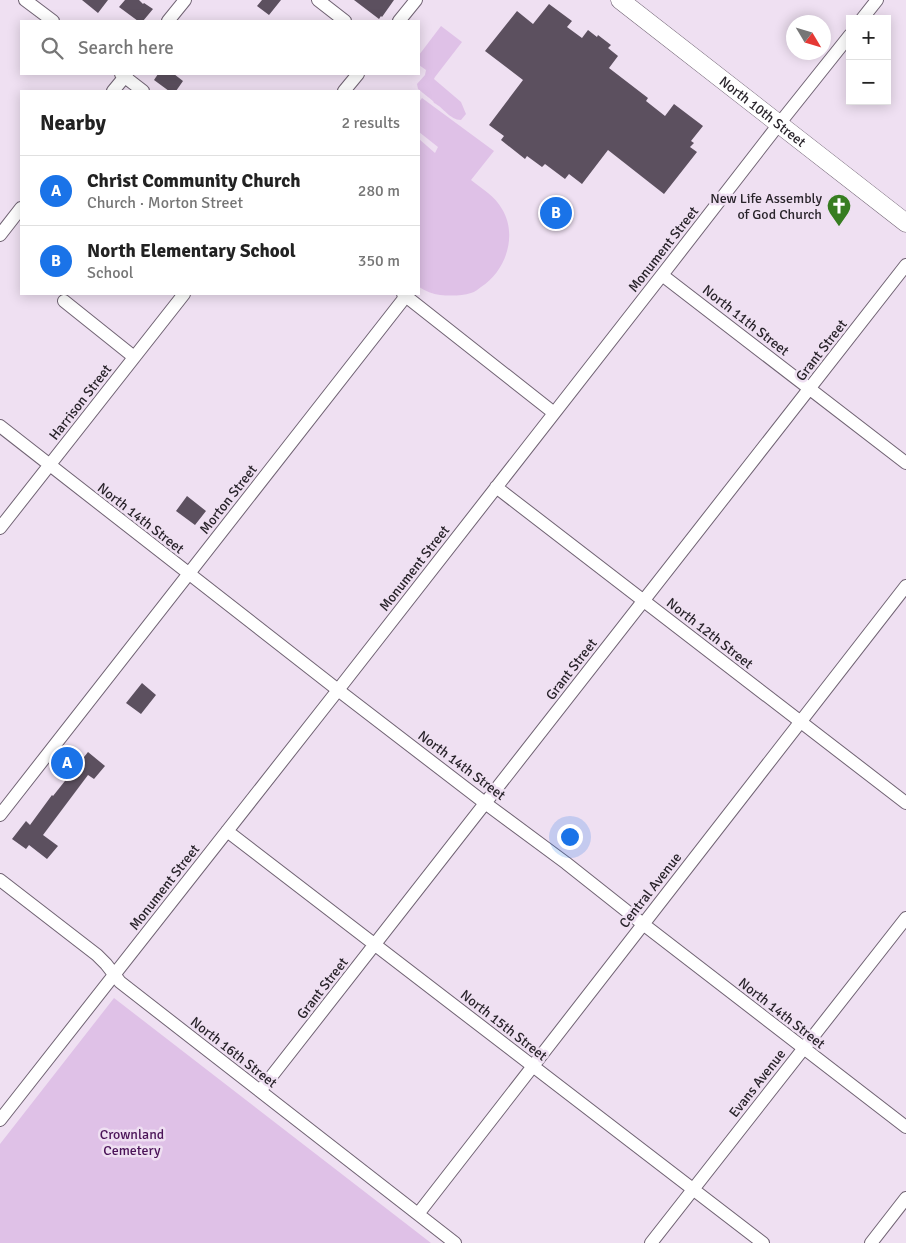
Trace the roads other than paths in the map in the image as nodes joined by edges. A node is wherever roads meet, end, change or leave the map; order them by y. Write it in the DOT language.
graph roads {
  1 [pos="25,0"];
  2 [pos="185,0"];
  3 [pos="318,0"];
  4 [pos="416,0"];
  5 [pos="620,0"];
  6 [pos="878,0"];
  7 [pos="865,15"];
  8 [pos="52,20"];
  9 [pos="169,20"];
  10 [pos="344,20"];
  11 [pos="400,20"];
  12 [pos="846,39"];
  13 [pos="124,75"];
  14 [pos="357,75"];
  15 [pos="114,90"];
  16 [pos="142,90"];
  17 [pos="345,90"];
  18 [pos="778,124"];
  19 [pos="20,209"];
  20 [pos="906,223"];
  21 [pos="0,235"];
  22 [pos="906,265"];
  23 [pos="662,275"];
  24 [pos="183,295"];
  25 [pos="405,295"];
  26 [pos="64,301"];
  27 [pos="134,357"];
  28 [pos="810,388"];
  29 [pos="554,413"];
  30 [pos="0,426"];
  31 [pos="906,463"];
  32 [pos="50,465"];
  33 [pos="496,487"];
  34 [pos="0,528"];
  35 [pos="189,574"];
  36 [pos="906,586"];
  37 [pos="644,600"];
  38 [pos="338,690"];
  39 [pos="800,721"];
  40 [pos="906,802"];
  41 [pos="485,803"];
  42 [pos="0,815"];
  43 [pos="227,831"];
  44 [pos="0,880"];
  45 [pos="906,918"];
  46 [pos="643,924"];
  47 [pos="375,944"];
  48 [pos="114,976"];
  49 [pos="804,1048"];
  50 [pos="533,1066"];
  51 [pos="260,1091"];
  52 [pos="4,1106"];
  53 [pos="0,1120"];
  54 [pos="906,1127"];
  55 [pos="693,1189"];
  56 [pos="906,1198"];
  57 [pos="418,1214"];
  58 [pos="455,1243"];
  59 [pos="651,1243"];
  60 [pos="763,1243"];
  61 [pos="871,1243"];
  1 -- 8 [label="street"];
  2 -- 9 [label="street"];
  3 -- 10 [label="street"];
  4 -- 11 [label="street"];
  5 -- 18 [label="main road, North 10th Street"];
  6 -- 7 [label="street"];
  12 -- 18 [label="street, Monument Street"];
  13 -- 15 [label="street"];
  13 -- 16 [label="street"];
  14 -- 17 [label="street"];
  18 -- 20 [label="main road, North 10th Street"];
  18 -- 23 [label="street, Monument Street"];
  19 -- 21 [label="street"];
  22 -- 28 [label="street, Grant Street"];
  23 -- 28 [label="street, North 11th Street"];
  23 -- 29 [label="street, Monument Street"];
  24 -- 27 [label="street, Harrison Street"];
  25 -- 29 [label="street"];
  25 -- 35 [label="street, Morton Street"];
  26 -- 27 [label="street"];
  27 -- 32 [label="street, Harrison Street"];
  28 -- 31 [label="street, North 11th Street"];
  28 -- 37 [label="street, Grant Street"];
  29 -- 33 [label="street, Monument Street"];
  30 -- 32 [label="street, North 14th Street"];
  32 -- 34 [label="street, Harrison Street"];
  32 -- 35 [label="street, North 14th Street"];
  33 -- 37 [label="street, North 12th Street"];
  33 -- 38 [label="street, Monument Street"];
  35 -- 38 [label="street, North 14th Street"];
  35 -- 42 [label="street, Morton Street"];
  36 -- 39 [label="street, Central Avenue"];
  37 -- 39 [label="street, North 12th Street"];
  37 -- 41 [label="street, Grant Street"];
  38 -- 41 [label="street, North 14th Street"];
  38 -- 43 [label="street, Monument Street"];
  39 -- 40 [label="street, North 12th Street"];
  39 -- 46 [label="street, Central Avenue"];
  41 -- 46 [label="street, North 14th Street"];
  41 -- 47 [label="street, Grant Street"];
  43 -- 47 [label="street, North 15th Street"];
  43 -- 48 [label="street, Monument Street"];
  44 -- 48 [label="street, North 16th Street"];
  45 -- 49 [label="street, Evans Avenue"];
  46 -- 49 [label="street, North 14th Street"];
  46 -- 50 [label="street, Central Avenue"];
  47 -- 50 [label="street, North 15th Street"];
  47 -- 51 [label="street, Grant Street"];
  48 -- 51 [label="street, North 16th Street"];
  48 -- 52 [label="street, Monument Street"];
  49 -- 54 [label="street, North 14th Street"];
  49 -- 55 [label="street, Evans Avenue"];
  50 -- 55 [label="street, North 15th Street"];
  50 -- 57 [label="street, Central Avenue"];
  51 -- 57 [label="street, North 16th Street"];
  52 -- 53 [label="street, Monument Street"];
  55 -- 59 [label="street, Evans Avenue"];
  55 -- 60 [label="street, North 15th Street"];
  56 -- 61 [label="street"];
  57 -- 58 [label="street, North 16th Street"];
}
